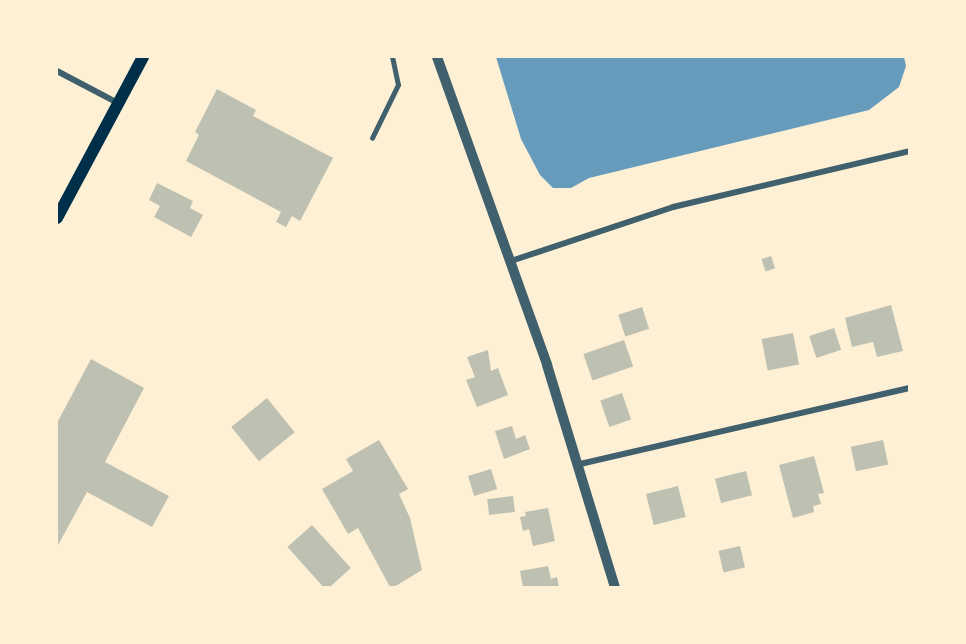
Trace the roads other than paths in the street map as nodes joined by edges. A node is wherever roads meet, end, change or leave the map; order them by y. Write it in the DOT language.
graph roads {
  1 [pos="143,57"];
  2 [pos="392,57"];
  3 [pos="437,57"];
  4 [pos="57,71"];
  5 [pos="119,103"];
  6 [pos="372,138"];
  7 [pos="909,151"];
  8 [pos="57,218"];
  9 [pos="511,261"];
  10 [pos="909,388"];
  11 [pos="580,464"];
  12 [pos="615,587"];
  1 -- 5 [label="main road"];
  2 -- 6 [label="lane"];
  3 -- 9 [label="street"];
  4 -- 5 [label="street"];
  5 -- 8 [label="main road"];
  7 -- 9 [label="street"];
  9 -- 11 [label="street"];
  10 -- 11 [label="street"];
  11 -- 12 [label="street"];
}
